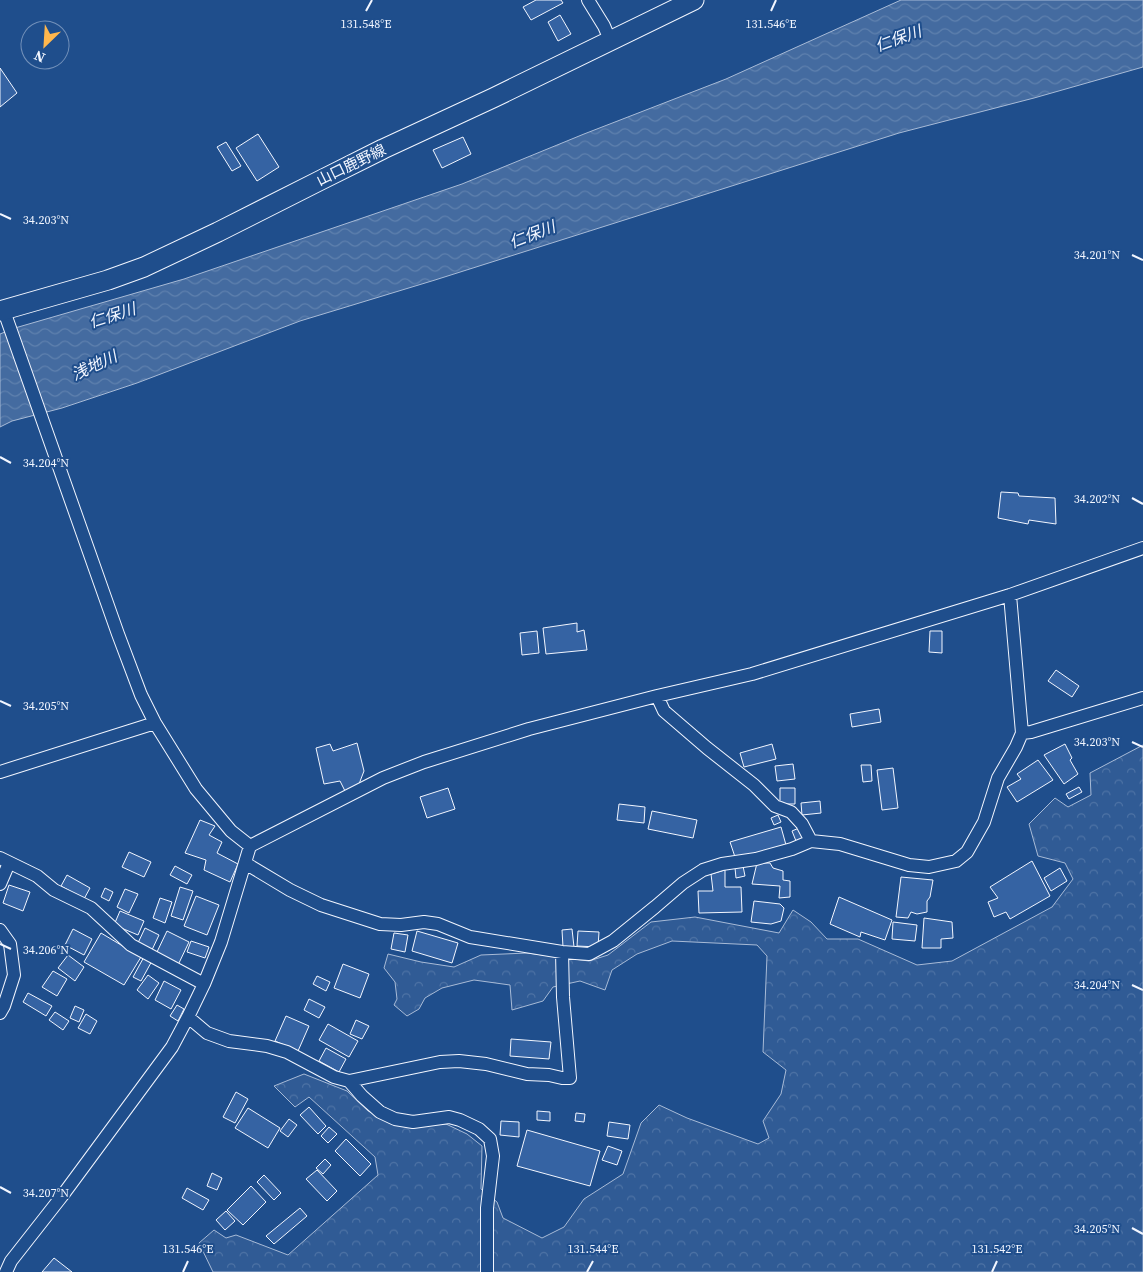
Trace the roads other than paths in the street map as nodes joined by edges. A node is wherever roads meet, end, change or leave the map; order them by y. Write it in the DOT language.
graph roads {
  1 [pos="588,0"];
  2 [pos="694,0"];
  3 [pos="610,40"];
  4 [pos="4,315"];
  5 [pos="1143,548"];
  6 [pos="1010,595"];
  7 [pos="657,696"];
  8 [pos="1143,698"];
  9 [pos="155,723"];
  10 [pos="1022,733"];
  11 [pos="0,772"];
  12 [pos="811,841"];
  13 [pos="250,846"];
  14 [pos="4,860"];
  15 [pos="246,862"];
  16 [pos="0,884"];
  17 [pos="0,930"];
  18 [pos="562,952"];
  19 [pos="204,984"];
  20 [pos="0,1013"];
  21 [pos="188,1017"];
  22 [pos="349,1081"];
  23 [pos="5,1263"];
  24 [pos="487,1272"];
  1 -- 3 [label="street"];
  2 -- 3 [label="main road, 山口鹿野線"];
  3 -- 4 [label="main road, 山口鹿野線"];
  4 -- 9 [label="street"];
  5 -- 6 [label="street"];
  6 -- 7 [label="street"];
  6 -- 10 [label="street"];
  7 -- 12 [label="street"];
  7 -- 13 [label="street"];
  8 -- 10 [label="street"];
  9 -- 11 [label="street"];
  9 -- 13 [label="street"];
  10 -- 12 [label="street"];
  12 -- 18 [label="street"];
  13 -- 15 [label="street"];
  14 -- 16 [label="street"];
  14 -- 19 [label="street"];
  15 -- 18 [label="street"];
  15 -- 19 [label="street"];
  17 -- 20 [label="street"];
  18 -- 22 [label="street"];
  19 -- 21 [label="street"];
  21 -- 22 [label="street"];
  21 -- 23 [label="street"];
  22 -- 24 [label="street"];
}
